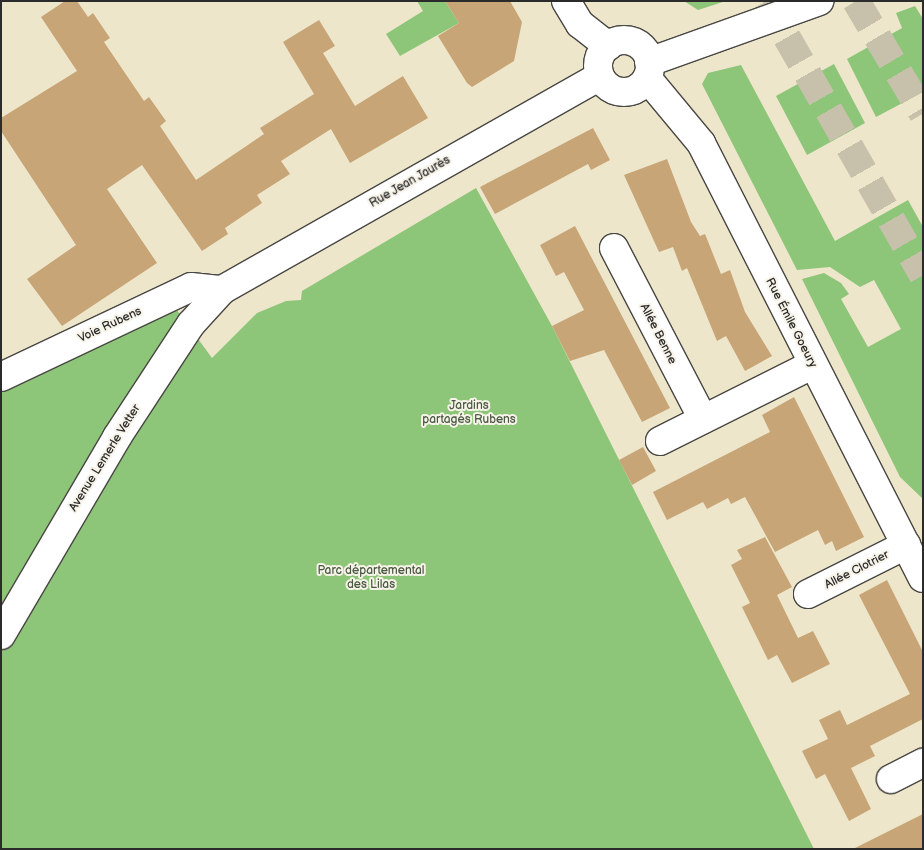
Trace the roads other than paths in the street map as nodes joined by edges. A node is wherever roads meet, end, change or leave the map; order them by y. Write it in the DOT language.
graph roads {
  1 [pos="566,1"];
  2 [pos="819,1"];
  3 [pos="608,46"];
  4 [pos="648,70"];
  5 [pos="600,76"];
  6 [pos="614,248"];
  7 [pos="222,290"];
  8 [pos="812,365"];
  9 [pos="1,377"];
  10 [pos="703,419"];
  11 [pos="660,441"];
  12 [pos="906,545"];
  13 [pos="923,578"];
  14 [pos="808,594"];
  15 [pos="1,635"];
  16 [pos="923,763"];
  17 [pos="891,779"];
  1 -- 3 [label="street"];
  2 -- 4 [label="street"];
  3 -- 4 [label="street"];
  3 -- 5 [label="street"];
  4 -- 5 [label="street"];
  4 -- 8 [label="street, Rue Émile Goeury"];
  5 -- 7 [label="street, Rue Jean Jaurès"];
  6 -- 10 [label="street, Allée Benne"];
  7 -- 9 [label="street, Voie Rubens"];
  7 -- 15 [label="street, Avenue Lemerle Vetter"];
  8 -- 10 [label="street"];
  8 -- 12 [label="street, Rue Émile Goeury"];
  10 -- 11 [label="street"];
  12 -- 13 [label="street, Rue Émile Goeury"];
  12 -- 14 [label="street, Allée Clotrier"];
  16 -- 17 [label="street"];
}
